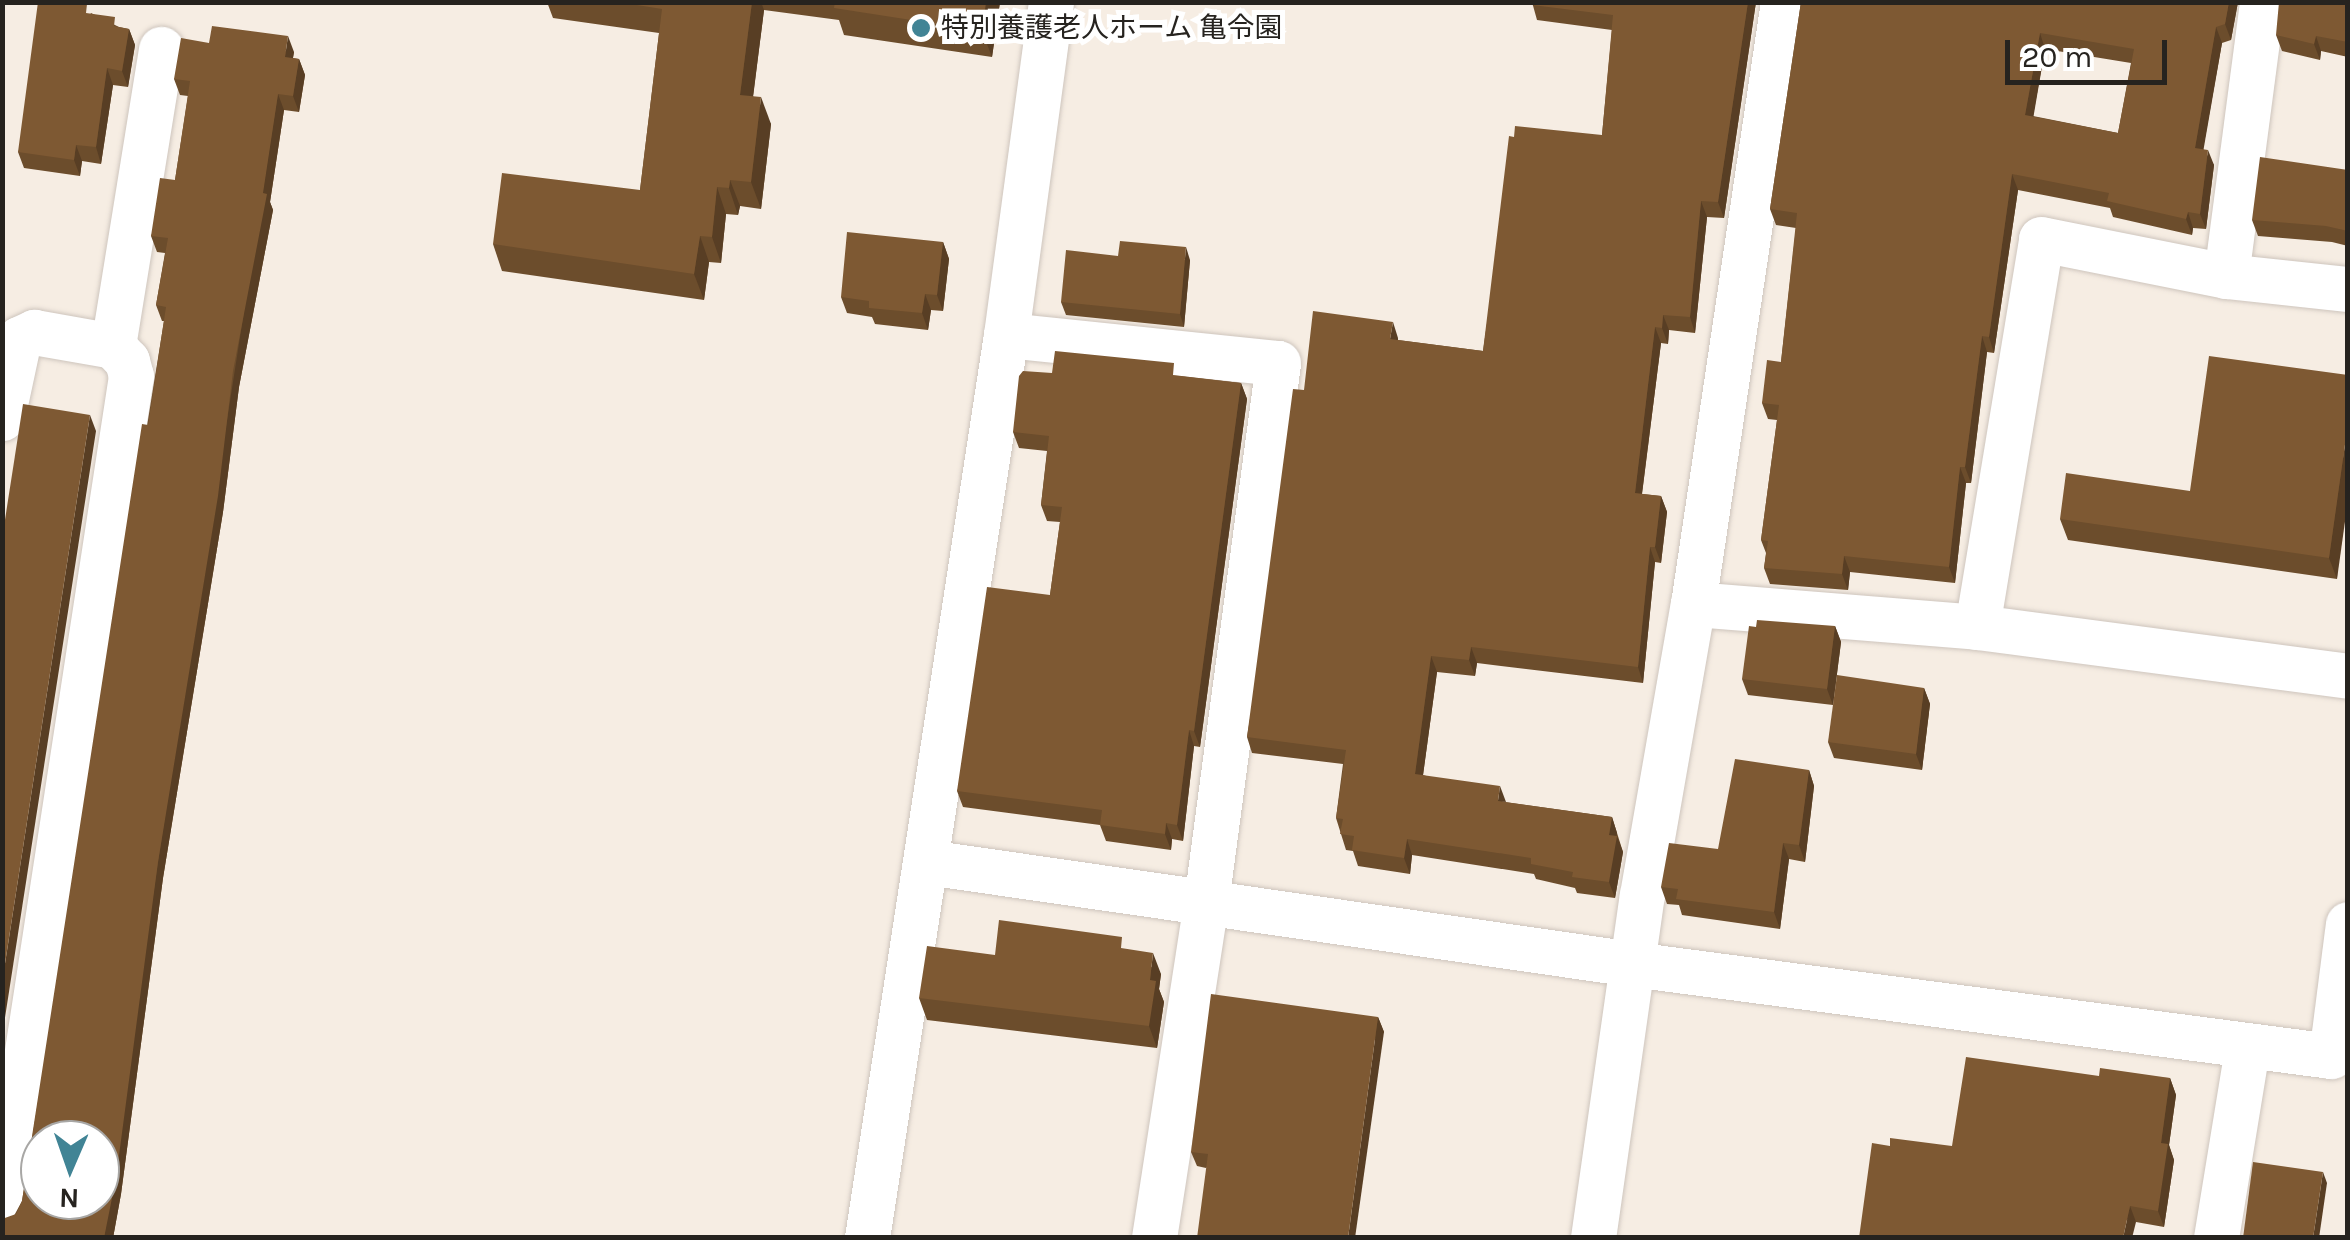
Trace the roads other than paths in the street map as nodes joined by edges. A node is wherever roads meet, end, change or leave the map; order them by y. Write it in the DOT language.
graph roads {
  1 [pos="1051,2"];
  2 [pos="1784,2"];
  3 [pos="2262,2"];
  4 [pos="161,50"];
  5 [pos="2226,276"];
  6 [pos="2348,289"];
  7 [pos="1006,335"];
  8 [pos="113,346"];
  9 [pos="2,418"];
  10 [pos="1692,604"];
  11 [pos="1977,627"];
  12 [pos="2348,676"];
  13 [pos="926,862"];
  14 [pos="1206,902"];
  15 [pos="2348,924"];
  16 [pos="1632,964"];
  17 [pos="2246,1048"];
  18 [pos="2,1213"];
  19 [pos="867,1238"];
  20 [pos="1154,1238"];
  21 [pos="1593,1238"];
  22 [pos="2216,1238"];
  1 -- 7 [label="street"];
  2 -- 10 [label="street"];
  3 -- 5 [label="street"];
  4 -- 8 [label="street"];
  5 -- 6 [label="street"];
  5 -- 11 [label="street"];
  7 -- 13 [label="street"];
  7 -- 14 [label="street"];
  8 -- 9 [label="street"];
  8 -- 18 [label="street"];
  10 -- 11 [label="street"];
  10 -- 16 [label="street"];
  11 -- 12 [label="street"];
  13 -- 14 [label="street"];
  13 -- 19 [label="street"];
  14 -- 16 [label="street"];
  14 -- 20 [label="street"];
  15 -- 17 [label="street"];
  16 -- 17 [label="street"];
  16 -- 21 [label="street"];
  17 -- 22 [label="street"];
}
